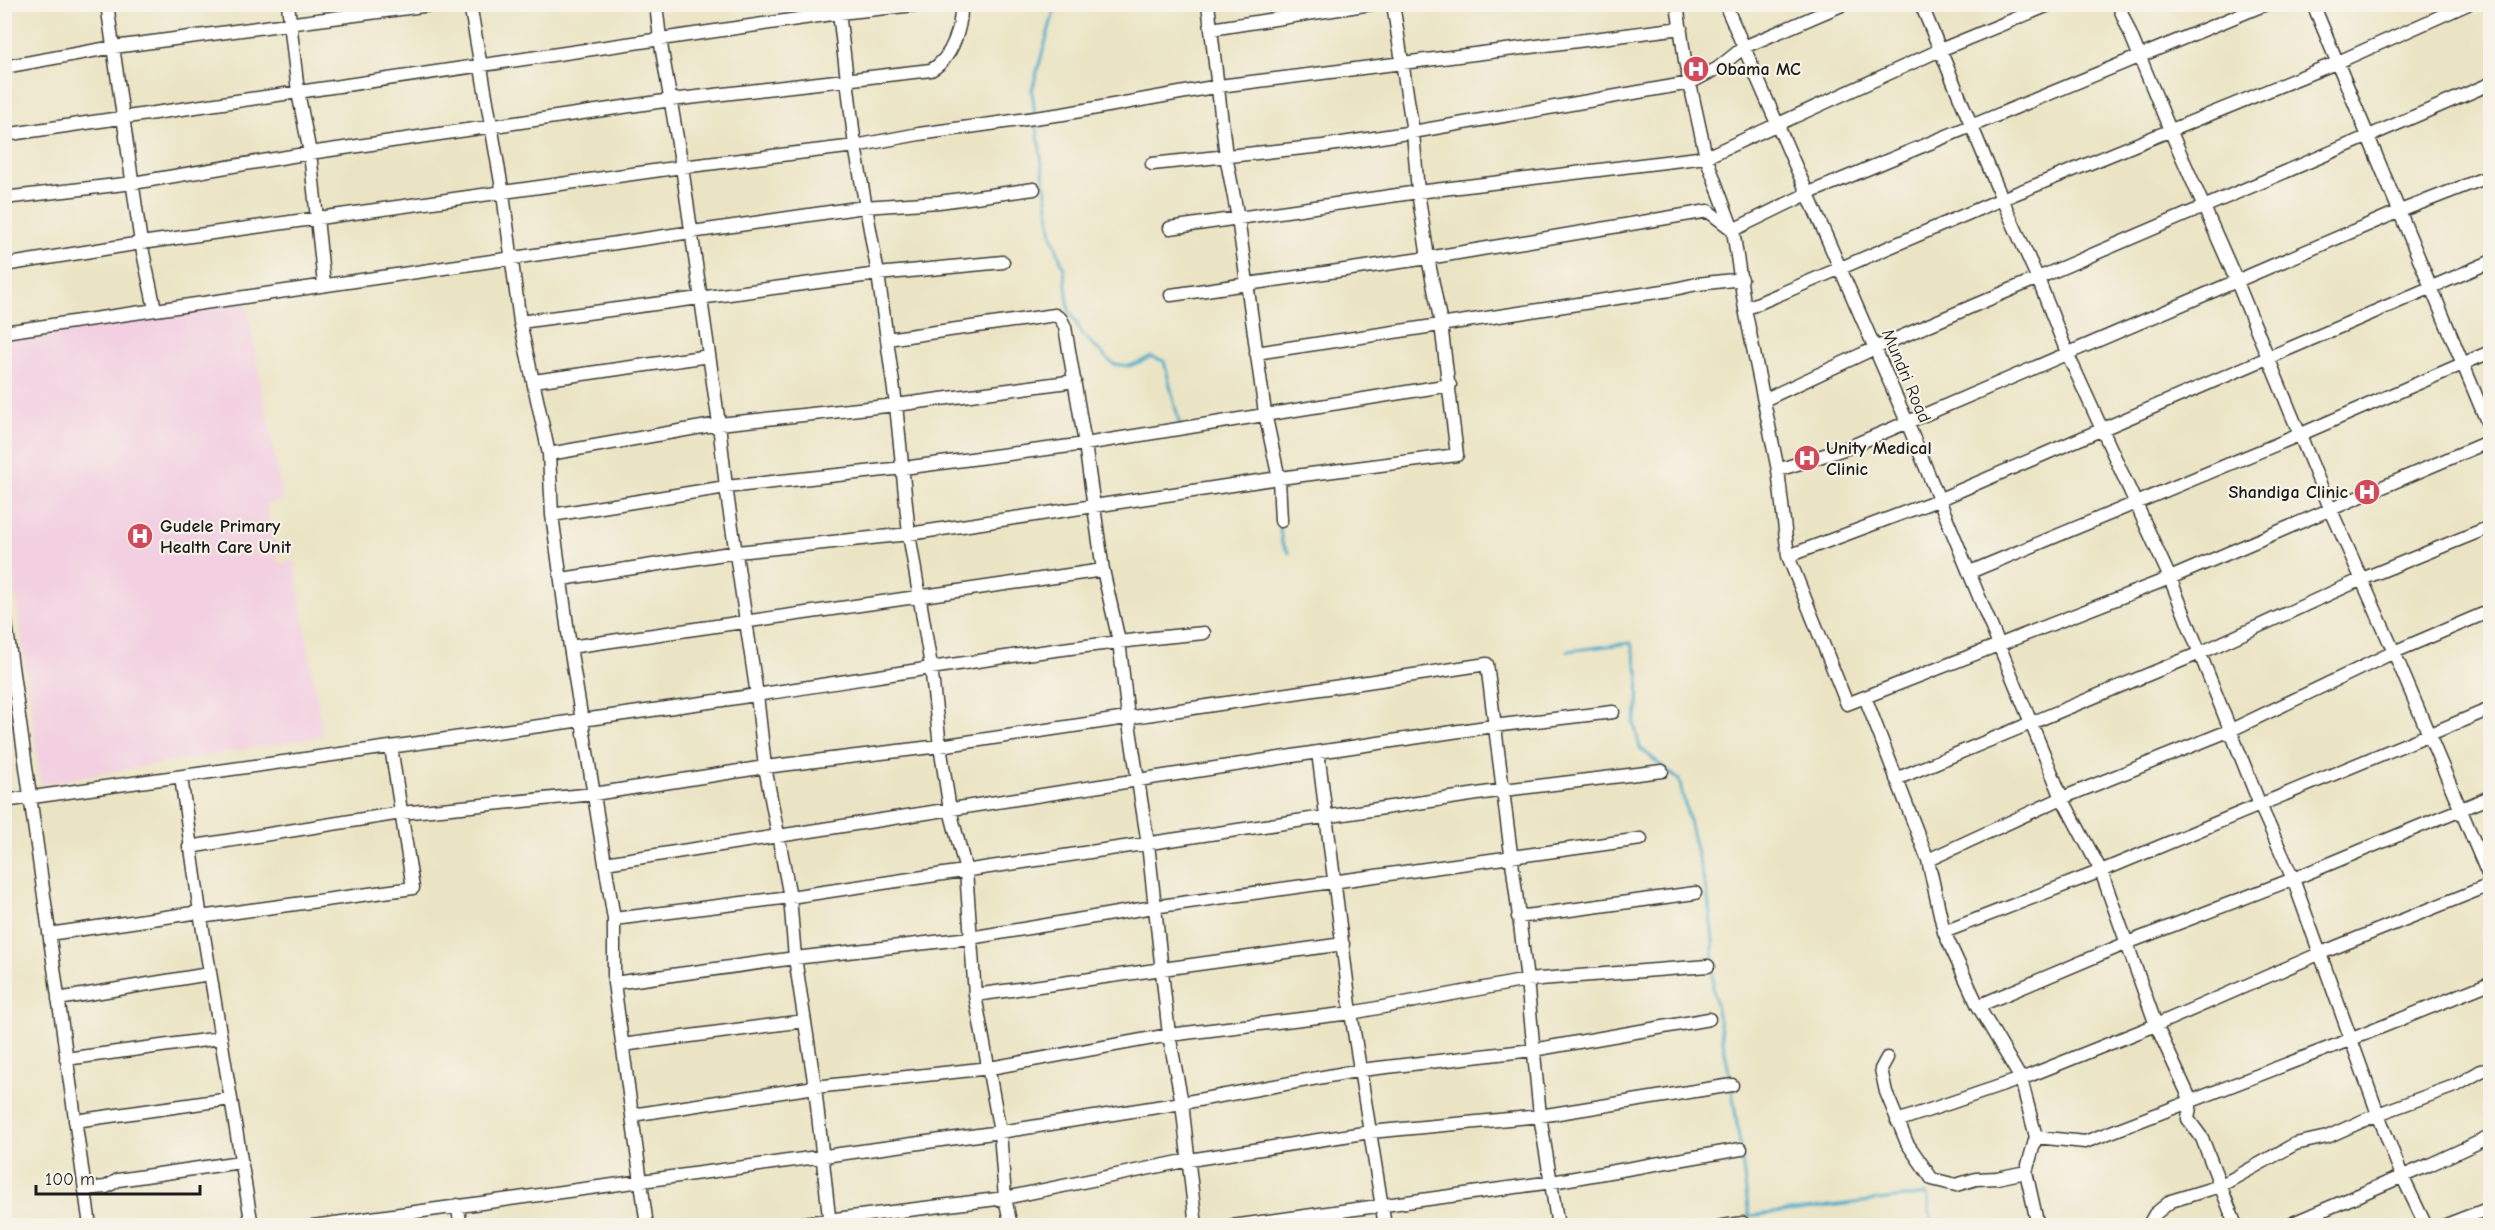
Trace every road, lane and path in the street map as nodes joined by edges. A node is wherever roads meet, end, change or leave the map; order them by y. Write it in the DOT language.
graph roads {
  1 [pos="107,4"];
  2 [pos="288,4"];
  3 [pos="438,4"];
  4 [pos="470,4"];
  5 [pos="656,4"];
  6 [pos="924,4"];
  7 [pos="961,4"];
  8 [pos="1208,4"];
  9 [pos="1371,4"];
  10 [pos="1393,4"];
  11 [pos="1677,4"];
  12 [pos="1725,4"];
  13 [pos="1844,4"];
  14 [pos="1921,4"];
  15 [pos="2051,4"];
  16 [pos="2118,4"];
  17 [pos="2266,4"];
  18 [pos="2313,4"];
  19 [pos="2468,4"];
  20 [pos="838,9"];
  21 [pos="292,25"];
  22 [pos="1681,28"];
  23 [pos="1211,29"];
  24 [pos="660,39"];
  25 [pos="114,47"];
  26 [pos="1744,47"];
  27 [pos="1941,50"];
  28 [pos="2139,56"];
  29 [pos="1402,62"];
  30 [pos="2338,62"];
  31 [pos="480,65"];
  32 [pos="4,67"];
  33 [pos="848,78"];
  34 [pos="1690,83"];
  35 [pos="2490,84"];
  36 [pos="1220,86"];
  37 [pos="297,92"];
  38 [pos="671,100"];
  39 [pos="121,117"];
  40 [pos="1779,123"];
  41 [pos="1971,124"];
  42 [pos="491,126"];
  43 [pos="2170,130"];
  44 [pos="1413,132"];
  45 [pos="4,135"];
  46 [pos="2369,136"];
  47 [pos="855,146"];
  48 [pos="310,153"];
  49 [pos="1227,156"];
  50 [pos="1706,157"];
  51 [pos="1152,164"];
  52 [pos="682,167"];
  53 [pos="2490,176"];
  54 [pos="133,183"];
  55 [pos="1034,189"];
  56 [pos="1418,192"];
  57 [pos="1809,193"];
  58 [pos="503,194"];
  59 [pos="4,198"];
  60 [pos="2002,199"];
  61 [pos="864,207"];
  62 [pos="2205,207"];
  63 [pos="2400,212"];
  64 [pos="318,218"];
  65 [pos="1238,218"];
  66 [pos="1170,228"];
  67 [pos="1733,230"];
  68 [pos="691,233"];
  69 [pos="141,243"];
  70 [pos="1428,258"];
  71 [pos="511,259"];
  72 [pos="1003,262"];
  73 [pos="2490,262"];
  74 [pos="4,266"];
  75 [pos="1841,269"];
  76 [pos="878,273"];
  77 [pos="1742,279"];
  78 [pos="2038,279"];
  79 [pos="2237,282"];
  80 [pos="324,284"];
  81 [pos="1247,284"];
  82 [pos="2432,287"];
  83 [pos="1171,295"];
  84 [pos="701,299"];
  85 [pos="155,309"];
  86 [pos="1745,309"];
  87 [pos="520,322"];
  88 [pos="1441,324"];
  89 [pos="4,332"];
  90 [pos="887,339"];
  91 [pos="1875,348"];
  92 [pos="2490,352"];
  93 [pos="1256,353"];
  94 [pos="2068,355"];
  95 [pos="709,356"];
  96 [pos="2269,359"];
  97 [pos="2463,363"];
  98 [pos="534,381"];
  99 [pos="1075,381"];
  100 [pos="1450,385"];
  101 [pos="1764,400"];
  102 [pos="896,405"];
  103 [pos="1265,413"];
  104 [pos="1907,422"];
  105 [pos="719,424"];
  106 [pos="2103,428"];
  107 [pos="2490,429"];
  108 [pos="2299,435"];
  109 [pos="2490,441"];
  110 [pos="1085,444"];
  111 [pos="549,454"];
  112 [pos="903,468"];
  113 [pos="1778,470"];
  114 [pos="1279,479"];
  115 [pos="726,487"];
  116 [pos="1938,500"];
  117 [pos="2136,503"];
  118 [pos="1094,507"];
  119 [pos="2330,508"];
  120 [pos="552,515"];
  121 [pos="1281,521"];
  122 [pos="2490,526"];
  123 [pos="909,534"];
  124 [pos="737,552"];
  125 [pos="1788,555"];
  126 [pos="1103,570"];
  127 [pos="1970,572"];
  128 [pos="2170,578"];
  129 [pos="562,579"];
  130 [pos="2362,579"];
  131 [pos="919,597"];
  132 [pos="4,609"];
  133 [pos="2490,611"];
  134 [pos="745,621"];
  135 [pos="1204,633"];
  136 [pos="1119,640"];
  137 [pos="2000,643"];
  138 [pos="570,646"];
  139 [pos="2394,652"];
  140 [pos="2200,653"];
  141 [pos="931,666"];
  142 [pos="757,695"];
  143 [pos="1865,697"];
  144 [pos="2490,709"];
  145 [pos="1613,712"];
  146 [pos="1128,717"];
  147 [pos="582,720"];
  148 [pos="2031,723"];
  149 [pos="1493,726"];
  150 [pos="2231,730"];
  151 [pos="2429,734"];
  152 [pos="940,746"];
  153 [pos="391,747"];
  154 [pos="1318,752"];
  155 [pos="765,767"];
  156 [pos="1662,771"];
  157 [pos="181,777"];
  158 [pos="1896,779"];
  159 [pos="1138,780"];
  160 [pos="1504,790"];
  161 [pos="594,794"];
  162 [pos="30,797"];
  163 [pos="2490,797"];
  164 [pos="2062,798"];
  165 [pos="4,801"];
  166 [pos="2260,805"];
  167 [pos="2460,809"];
  168 [pos="950,810"];
  169 [pos="401,813"];
  170 [pos="1327,818"];
  171 [pos="779,834"];
  172 [pos="1641,839"];
  173 [pos="1148,844"];
  174 [pos="189,847"];
  175 [pos="1510,858"];
  176 [pos="1928,860"];
  177 [pos="605,862"];
  178 [pos="966,871"];
  179 [pos="2101,871"];
  180 [pos="2293,879"];
  181 [pos="2490,879"];
  182 [pos="1335,880"];
  183 [pos="2490,885"];
  184 [pos="1695,893"];
  185 [pos="790,897"];
  186 [pos="1153,907"];
  187 [pos="200,914"];
  188 [pos="1518,917"];
  189 [pos="614,919"];
  190 [pos="1944,932"];
  191 [pos="49,934"];
  192 [pos="970,938"];
  193 [pos="2127,943"];
  194 [pos="1343,944"];
  195 [pos="2321,952"];
  196 [pos="795,958"];
  197 [pos="1708,966"];
  198 [pos="1161,968"];
  199 [pos="209,974"];
  200 [pos="1527,980"];
  201 [pos="614,983"];
  202 [pos="2490,983"];
  203 [pos="975,994"];
  204 [pos="58,999"];
  205 [pos="1978,1006"];
  206 [pos="1351,1013"];
  207 [pos="1708,1019"];
  208 [pos="804,1021"];
  209 [pos="2156,1025"];
  210 [pos="1169,1035"];
  211 [pos="220,1038"];
  212 [pos="2352,1039"];
  213 [pos="622,1045"];
  214 [pos="1533,1050"];
  215 [pos="1887,1058"];
  216 [pos="66,1059"];
  217 [pos="990,1068"];
  218 [pos="2490,1069"];
  219 [pos="1361,1070"];
  220 [pos="2021,1079"];
  221 [pos="1732,1085"];
  222 [pos="814,1087"];
  223 [pos="230,1100"];
  224 [pos="2191,1101"];
  225 [pos="1182,1103"];
  226 [pos="2378,1114"];
  227 [pos="632,1115"];
  228 [pos="1540,1116"];
  229 [pos="75,1121"];
  230 [pos="1898,1121"];
  231 [pos="1000,1132"];
  232 [pos="1370,1132"];
  233 [pos="2036,1137"];
  234 [pos="2490,1137"];
  235 [pos="1741,1149"];
  236 [pos="821,1155"];
  237 [pos="1189,1160"];
  238 [pos="240,1162"];
  239 [pos="2026,1172"];
  240 [pos="2402,1176"];
  241 [pos="641,1180"];
  242 [pos="1552,1182"];
  243 [pos="2220,1186"];
  244 [pos="85,1189"];
  245 [pos="1005,1198"];
  246 [pos="457,1205"];
  247 [pos="1382,1205"];
  248 [pos="2490,1208"];
  249 [pos="830,1222"];
  250 [pos="1743,1223"];
  251 [pos="90,1226"];
  252 [pos="252,1226"];
  253 [pos="313,1226"];
  254 [pos="461,1226"];
  255 [pos="647,1226"];
  256 [pos="779,1226"];
  257 [pos="1011,1226"];
  258 [pos="1196,1226"];
  259 [pos="1233,1226"];
  260 [pos="1385,1226"];
  261 [pos="1558,1226"];
  262 [pos="1722,1226"];
  263 [pos="2038,1226"];
  264 [pos="2148,1226"];
  265 [pos="2236,1226"];
  266 [pos="2286,1226"];
  267 [pos="2426,1226"];
  268 [pos="2443,1226"];
  1 -- 25 [label="street"];
  2 -- 21 [label="street"];
  3 -- 21 [label="street"];
  4 -- 31 [label="street"];
  5 -- 24 [label="street"];
  6 -- 20 [label="street"];
  7 -- 33 [label="street"];
  8 -- 23 [label="street"];
  9 -- 23 [label="street"];
  10 -- 29 [label="street"];
  11 -- 22 [label="street"];
  12 -- 26 [label="street, Mundri Road"];
  13 -- 26 [label="street"];
  14 -- 27 [label="street"];
  15 -- 27 [label="street"];
  16 -- 28 [label="street"];
  17 -- 28 [label="street"];
  18 -- 30 [label="street"];
  19 -- 30 [label="street"];
  20 -- 24 [label="street"];
  20 -- 33 [label="street"];
  21 -- 25 [label="street"];
  21 -- 37 [label="street"];
  22 -- 29 [label="street"];
  22 -- 34 [label="street"];
  23 -- 36 [label="street"];
  24 -- 31 [label="street"];
  24 -- 38 [label="street"];
  25 -- 32 [label="street"];
  25 -- 39 [label="street"];
  26 -- 34 [label="street"];
  26 -- 40 [label="street, Mundri Road"];
  27 -- 40 [label="street"];
  27 -- 41 [label="street"];
  28 -- 41 [label="street"];
  28 -- 43 [label="street"];
  29 -- 36 [label="street"];
  29 -- 44 [label="street"];
  30 -- 43 [label="street"];
  30 -- 46 [label="street"];
  31 -- 37 [label="street"];
  31 -- 42 [label="street"];
  33 -- 38 [label="street"];
  33 -- 47 [label="street"];
  34 -- 44 [label="street"];
  34 -- 50 [label="street"];
  35 -- 46 [label="street"];
  36 -- 47 [label="street"];
  36 -- 49 [label="street"];
  37 -- 39 [label="street"];
  37 -- 48 [label="street"];
  38 -- 42 [label="street"];
  38 -- 52 [label="street"];
  39 -- 45 [label="street"];
  39 -- 54 [label="street"];
  40 -- 50 [label="street"];
  40 -- 57 [label="street, Mundri Road"];
  41 -- 57 [label="street"];
  41 -- 60 [label="street"];
  42 -- 48 [label="street"];
  42 -- 58 [label="street"];
  43 -- 60 [label="street"];
  43 -- 62 [label="street"];
  44 -- 49 [label="street"];
  44 -- 56 [label="street"];
  46 -- 62 [label="street"];
  46 -- 63 [label="street"];
  47 -- 52 [label="street"];
  47 -- 61 [label="street"];
  48 -- 54 [label="street"];
  48 -- 64 [label="street"];
  49 -- 51 [label="street"];
  49 -- 65 [label="street"];
  50 -- 56 [label="street"];
  50 -- 67 [label="street"];
  52 -- 58 [label="street"];
  52 -- 68 [label="street"];
  53 -- 63 [label="street"];
  54 -- 59 [label="street"];
  54 -- 69 [label="street"];
  55 -- 61 [label="street"];
  56 -- 65 [label="street"];
  56 -- 70 [label="street"];
  57 -- 67 [label="street"];
  57 -- 75 [label="street, Mundri Road"];
  58 -- 64 [label="street"];
  58 -- 71 [label="street"];
  60 -- 75 [label="street"];
  60 -- 78 [label="street"];
  61 -- 68 [label="street"];
  61 -- 76 [label="street"];
  62 -- 78 [label="street"];
  62 -- 79 [label="street"];
  63 -- 79 [label="street"];
  63 -- 82 [label="street"];
  64 -- 69 [label="street"];
  64 -- 80 [label="street"];
  65 -- 66 [label="street"];
  65 -- 81 [label="street"];
  67 -- 70 [label="street"];
  67 -- 77 [label="street"];
  68 -- 71 [label="street"];
  68 -- 84 [label="street"];
  69 -- 74 [label="street"];
  69 -- 85 [label="street"];
  70 -- 81 [label="street"];
  70 -- 88 [label="street"];
  71 -- 80 [label="street"];
  71 -- 87 [label="street"];
  72 -- 76 [label="street"];
  73 -- 82 [label="street"];
  75 -- 86 [label="street"];
  75 -- 91 [label="street, Mundri Road"];
  76 -- 84 [label="street"];
  76 -- 90 [label="street"];
  77 -- 86 [label="street"];
  77 -- 88 [label="street"];
  78 -- 91 [label="street"];
  78 -- 94 [label="street"];
  79 -- 94 [label="street"];
  79 -- 96 [label="street"];
  80 -- 85 [label="street"];
  81 -- 83 [label="street"];
  81 -- 93 [label="street"];
  82 -- 96 [label="street"];
  82 -- 97 [label="street"];
  84 -- 87 [label="street"];
  84 -- 95 [label="street"];
  85 -- 89 [label="street"];
  86 -- 101 [label="street"];
  87 -- 98 [label="street"];
  88 -- 93 [label="street"];
  88 -- 100 [label="street"];
  90 -- 99 [label="street"];
  90 -- 102 [label="street"];
  91 -- 101 [label="street"];
  91 -- 104 [label="street, Mundri Road"];
  92 -- 97 [label="street"];
  93 -- 103 [label="street"];
  94 -- 104 [label="street"];
  94 -- 106 [label="street"];
  95 -- 98 [label="street"];
  95 -- 105 [label="street"];
  96 -- 106 [label="street"];
  96 -- 108 [label="street"];
  97 -- 107 [label="street"];
  97 -- 108 [label="street"];
  98 -- 111 [label="street"];
  99 -- 102 [label="street"];
  99 -- 110 [label="street"];
  100 -- 103 [label="street"];
  100 -- 114 [label="street"];
  101 -- 113 [label="street"];
  102 -- 105 [label="street"];
  102 -- 112 [label="street"];
  103 -- 110 [label="street"];
  103 -- 114 [label="street"];
  104 -- 113 [label="street"];
  104 -- 116 [label="street, Mundri Road"];
  105 -- 111 [label="street"];
  105 -- 115 [label="street"];
  106 -- 116 [label="street"];
  106 -- 117 [label="street"];
  108 -- 117 [label="street"];
  108 -- 119 [label="street"];
  109 -- 119 [label="street"];
  110 -- 112 [label="street"];
  110 -- 118 [label="street"];
  111 -- 120 [label="street"];
  112 -- 115 [label="street"];
  112 -- 123 [label="street"];
  113 -- 125 [label="street"];
  114 -- 118 [label="street"];
  114 -- 121 [label="street"];
  115 -- 120 [label="street"];
  115 -- 124 [label="street"];
  116 -- 125 [label="street"];
  116 -- 127 [label="street, Mundri Road"];
  117 -- 127 [label="street"];
  117 -- 128 [label="street"];
  118 -- 123 [label="street"];
  118 -- 126 [label="street"];
  119 -- 128 [label="street"];
  119 -- 130 [label="street"];
  120 -- 129 [label="street"];
  122 -- 130 [label="street"];
  123 -- 124 [label="street"];
  123 -- 131 [label="street"];
  124 -- 129 [label="street"];
  124 -- 134 [label="street"];
  125 -- 143 [label="street"];
  126 -- 131 [label="street"];
  126 -- 136 [label="street"];
  127 -- 137 [label="street, Mundri Road"];
  128 -- 137 [label="street"];
  128 -- 140 [label="street"];
  129 -- 138 [label="street"];
  130 -- 139 [label="street"];
  130 -- 140 [label="street"];
  131 -- 134 [label="street"];
  131 -- 141 [label="street"];
  132 -- 162 [label="street"];
  133 -- 139 [label="street"];
  134 -- 138 [label="street"];
  134 -- 142 [label="street"];
  135 -- 136 [label="street"];
  136 -- 141 [label="street"];
  136 -- 146 [label="street"];
  137 -- 143 [label="street"];
  137 -- 148 [label="street, Mundri Road"];
  138 -- 147 [label="street"];
  139 -- 150 [label="street"];
  139 -- 151 [label="street"];
  140 -- 148 [label="street"];
  140 -- 150 [label="street"];
  141 -- 142 [label="street"];
  141 -- 152 [label="street"];
  142 -- 147 [label="street"];
  142 -- 155 [label="street"];
  143 -- 158 [label="street"];
  144 -- 151 [label="street"];
  145 -- 149 [label="street"];
  146 -- 149 [label="street"];
  146 -- 152 [label="street"];
  146 -- 159 [label="street"];
  147 -- 153 [label="street"];
  147 -- 161 [label="street"];
  148 -- 158 [label="street"];
  148 -- 164 [label="street, Mundri Road"];
  149 -- 154 [label="street"];
  149 -- 160 [label="street"];
  150 -- 164 [label="street"];
  150 -- 166 [label="street"];
  151 -- 166 [label="street"];
  151 -- 167 [label="street"];
  152 -- 155 [label="street"];
  152 -- 168 [label="street"];
  153 -- 157 [label="street"];
  153 -- 169 [label="street"];
  154 -- 159 [label="street"];
  154 -- 170 [label="street"];
  155 -- 161 [label="street"];
  155 -- 171 [label="street"];
  156 -- 160 [label="street"];
  157 -- 162 [label="street"];
  157 -- 174 [label="street"];
  158 -- 176 [label="street"];
  159 -- 168 [label="street"];
  159 -- 173 [label="street"];
  160 -- 170 [label="street"];
  160 -- 175 [label="street"];
  161 -- 169 [label="street"];
  161 -- 177 [label="street"];
  162 -- 165 [label="street"];
  162 -- 191 [label="street"];
  163 -- 167 [label="street"];
  164 -- 176 [label="street"];
  164 -- 179 [label="street, Mundri Road"];
  166 -- 179 [label="street"];
  166 -- 180 [label="street"];
  167 -- 180 [label="street"];
  167 -- 181 [label="street"];
  168 -- 171 [label="street"];
  168 -- 178 [label="street"];
  169 -- 174 [label="street"];
  169 -- 187 [label="street"];
  170 -- 173 [label="street"];
  170 -- 182 [label="street"];
  171 -- 177 [label="street"];
  171 -- 185 [label="street"];
  172 -- 175 [label="street"];
  173 -- 178 [label="street"];
  173 -- 186 [label="street"];
  174 -- 187 [label="street"];
  175 -- 182 [label="street"];
  175 -- 188 [label="street"];
  176 -- 190 [label="street"];
  177 -- 189 [label="street"];
  178 -- 185 [label="street"];
  178 -- 192 [label="street"];
  179 -- 190 [label="street"];
  179 -- 193 [label="street, Mundri Road"];
  180 -- 193 [label="street"];
  180 -- 195 [label="street"];
  182 -- 186 [label="street"];
  182 -- 194 [label="street"];
  183 -- 195 [label="street"];
  184 -- 188 [label="street"];
  185 -- 189 [label="street"];
  185 -- 196 [label="street"];
  186 -- 192 [label="street"];
  186 -- 198 [label="street"];
  187 -- 191 [label="street"];
  187 -- 199 [label="street"];
  188 -- 200 [label="street"];
  189 -- 201 [label="street"];
  190 -- 205 [label="street"];
  191 -- 204 [label="street"];
  192 -- 196 [label="street"];
  192 -- 203 [label="street"];
  193 -- 205 [label="street"];
  193 -- 209 [label="street, Mundri Road"];
  194 -- 198 [label="street"];
  194 -- 206 [label="street"];
  195 -- 209 [label="street"];
  195 -- 212 [label="street"];
  196 -- 201 [label="street"];
  196 -- 208 [label="street"];
  197 -- 200 [label="street"];
  198 -- 203 [label="street"];
  198 -- 210 [label="street"];
  199 -- 204 [label="street"];
  199 -- 211 [label="street"];
  200 -- 206 [label="street"];
  200 -- 214 [label="street"];
  201 -- 213 [label="street"];
  202 -- 212 [label="street"];
  203 -- 217 [label="street"];
  204 -- 216 [label="street"];
  205 -- 220 [label="street"];
  206 -- 210 [label="street"];
  206 -- 219 [label="street"];
  207 -- 214 [label="street"];
  208 -- 213 [label="street"];
  208 -- 222 [label="street"];
  209 -- 220 [label="street"];
  209 -- 224 [label="street, Mundri Road"];
  210 -- 217 [label="street"];
  210 -- 225 [label="street"];
  211 -- 216 [label="street"];
  211 -- 223 [label="street"];
  212 -- 224 [label="street"];
  212 -- 226 [label="street"];
  213 -- 227 [label="street"];
  214 -- 219 [label="street"];
  214 -- 228 [label="street"];
  215 -- 230 [label="street"];
  216 -- 229 [label="street"];
  217 -- 222 [label="street"];
  217 -- 231 [label="street"];
  218 -- 226 [label="street"];
  219 -- 225 [label="street"];
  219 -- 232 [label="street"];
  220 -- 230 [label="street"];
  220 -- 233 [label="street"];
  221 -- 228 [label="street"];
  222 -- 227 [label="street"];
  222 -- 236 [label="street"];
  223 -- 229 [label="street"];
  223 -- 238 [label="street"];
  224 -- 233 [label="street"];
  224 -- 243 [label="street, Mundri Road"];
  225 -- 231 [label="street"];
  225 -- 237 [label="street"];
  226 -- 240 [label="street"];
  226 -- 243 [label="street"];
  227 -- 241 [label="street"];
  228 -- 232 [label="street"];
  228 -- 242 [label="street"];
  229 -- 244 [label="street"];
  230 -- 239 [label="street"];
  231 -- 236 [label="street"];
  231 -- 245 [label="street"];
  232 -- 237 [label="street"];
  232 -- 247 [label="street"];
  233 -- 239 [label="street"];
  234 -- 240 [label="street"];
  235 -- 242 [label="street"];
  236 -- 241 [label="street"];
  236 -- 249 [label="street"];
  237 -- 245 [label="street"];
  237 -- 258 [label="street"];
  238 -- 244 [label="street"];
  238 -- 252 [label="street"];
  239 -- 263 [label="street"];
  240 -- 266 [label="street"];
  240 -- 267 [label="street"];
  241 -- 246 [label="street"];
  241 -- 255 [label="street"];
  242 -- 247 [label="street"];
  242 -- 261 [label="street"];
  243 -- 264 [label="street"];
  243 -- 265 [label="street, Mundri Road"];
  244 -- 251 [label="street"];
  245 -- 249 [label="street"];
  245 -- 257 [label="street"];
  246 -- 253 [label="street"];
  246 -- 254 [label="street"];
  247 -- 259 [label="street"];
  247 -- 260 [label="street"];
  248 -- 268 [label="street"];
  249 -- 256 [label="street"];
  250 -- 262 [label="street"];
}
